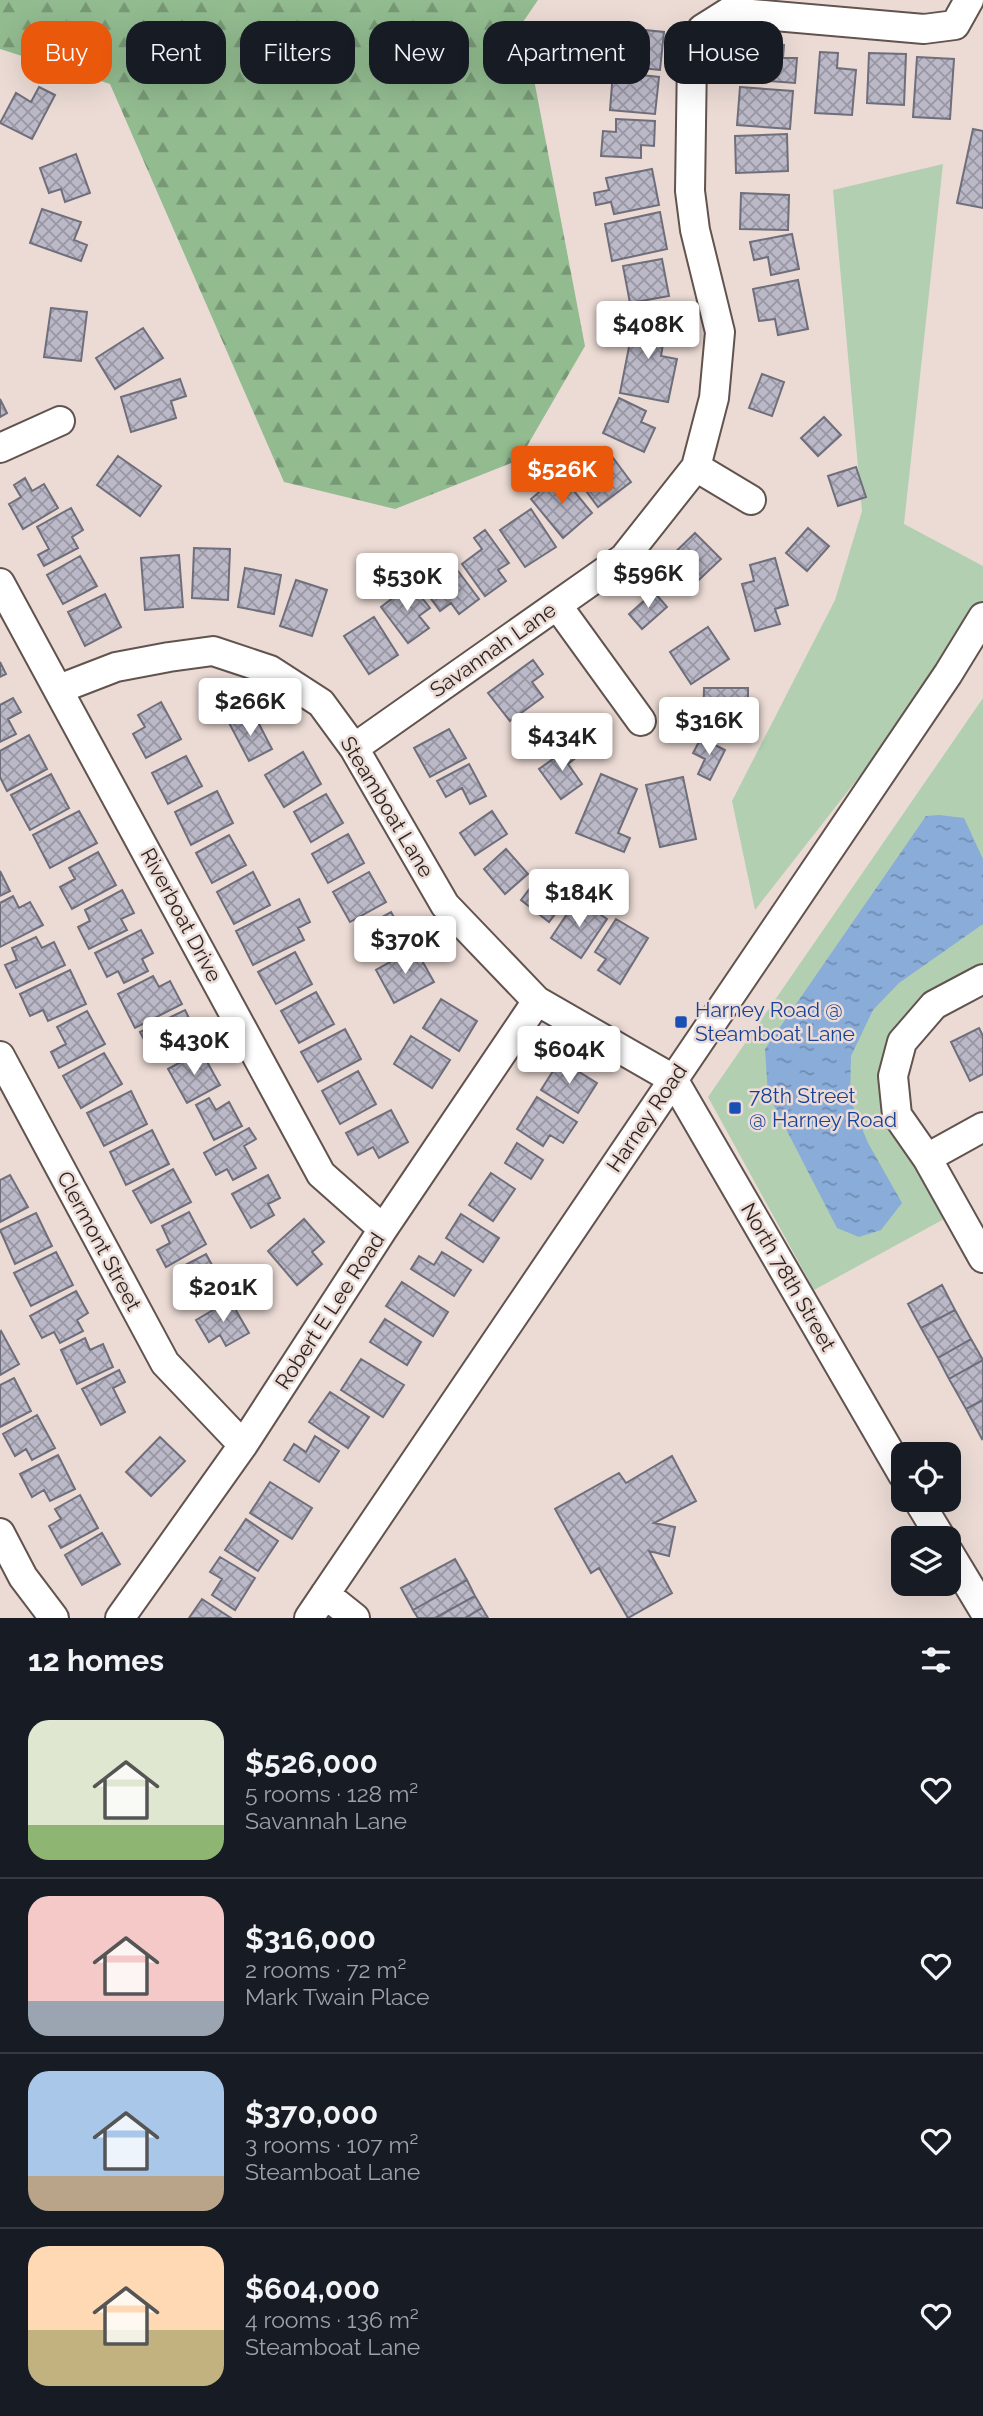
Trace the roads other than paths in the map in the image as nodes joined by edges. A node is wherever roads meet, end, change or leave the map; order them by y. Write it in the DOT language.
graph roads {
  1 [pos="969,0"];
  2 [pos="60,421"];
  3 [pos="0,448"];
  4 [pos="696,467"];
  5 [pos="751,500"];
  6 [pos="0,583"];
  7 [pos="557,605"];
  8 [pos="983,617"];
  9 [pos="59,689"];
  10 [pos="640,720"];
  11 [pos="354,748"];
  12 [pos="983,978"];
  13 [pos="537,1001"];
  14 [pos="0,1056"];
  15 [pos="673,1079"];
  16 [pos="983,1127"];
  17 [pos="927,1158"];
  18 [pos="383,1229"];
  19 [pos="983,1258"];
  20 [pos="243,1445"];
  21 [pos="891,1454"];
  22 [pos="0,1533"];
  23 [pos="961,1573"];
  24 [pos="325,1594"];
  25 [pos="983,1609"];
  26 [pos="54,1618"];
  27 [pos="120,1618"];
  28 [pos="309,1618"];
  29 [pos="355,1618"];
  1 -- 4 [label="street, Savannah Lane"];
  2 -- 3 [label="street"];
  4 -- 5 [label="street"];
  4 -- 7 [label="street, Savannah Lane"];
  6 -- 9 [label="street, Riverboat Drive"];
  7 -- 10 [label="street"];
  7 -- 11 [label="street, Savannah Lane"];
  8 -- 15 [label="street, Harney Road"];
  9 -- 11 [label="street, Steamboat Lane"];
  9 -- 18 [label="street, Riverboat Drive"];
  11 -- 13 [label="street, Steamboat Lane"];
  12 -- 17 [label="street"];
  13 -- 15 [label="street, Steamboat Lane"];
  13 -- 18 [label="street, Robert E Lee Road"];
  14 -- 20 [label="street, Clermont Street"];
  15 -- 21 [label="street, North 78th Street"];
  15 -- 24 [label="street, Harney Road"];
  16 -- 17 [label="street"];
  17 -- 19 [label="street"];
  18 -- 20 [label="street, Robert E Lee Road"];
  20 -- 27 [label="street, Robert E Lee Road"];
  22 -- 26 [label="street"];
  23 -- 25 [label="street"];
  24 -- 28 [label="street, Harney Road"];
  24 -- 29 [label="street"];
}
